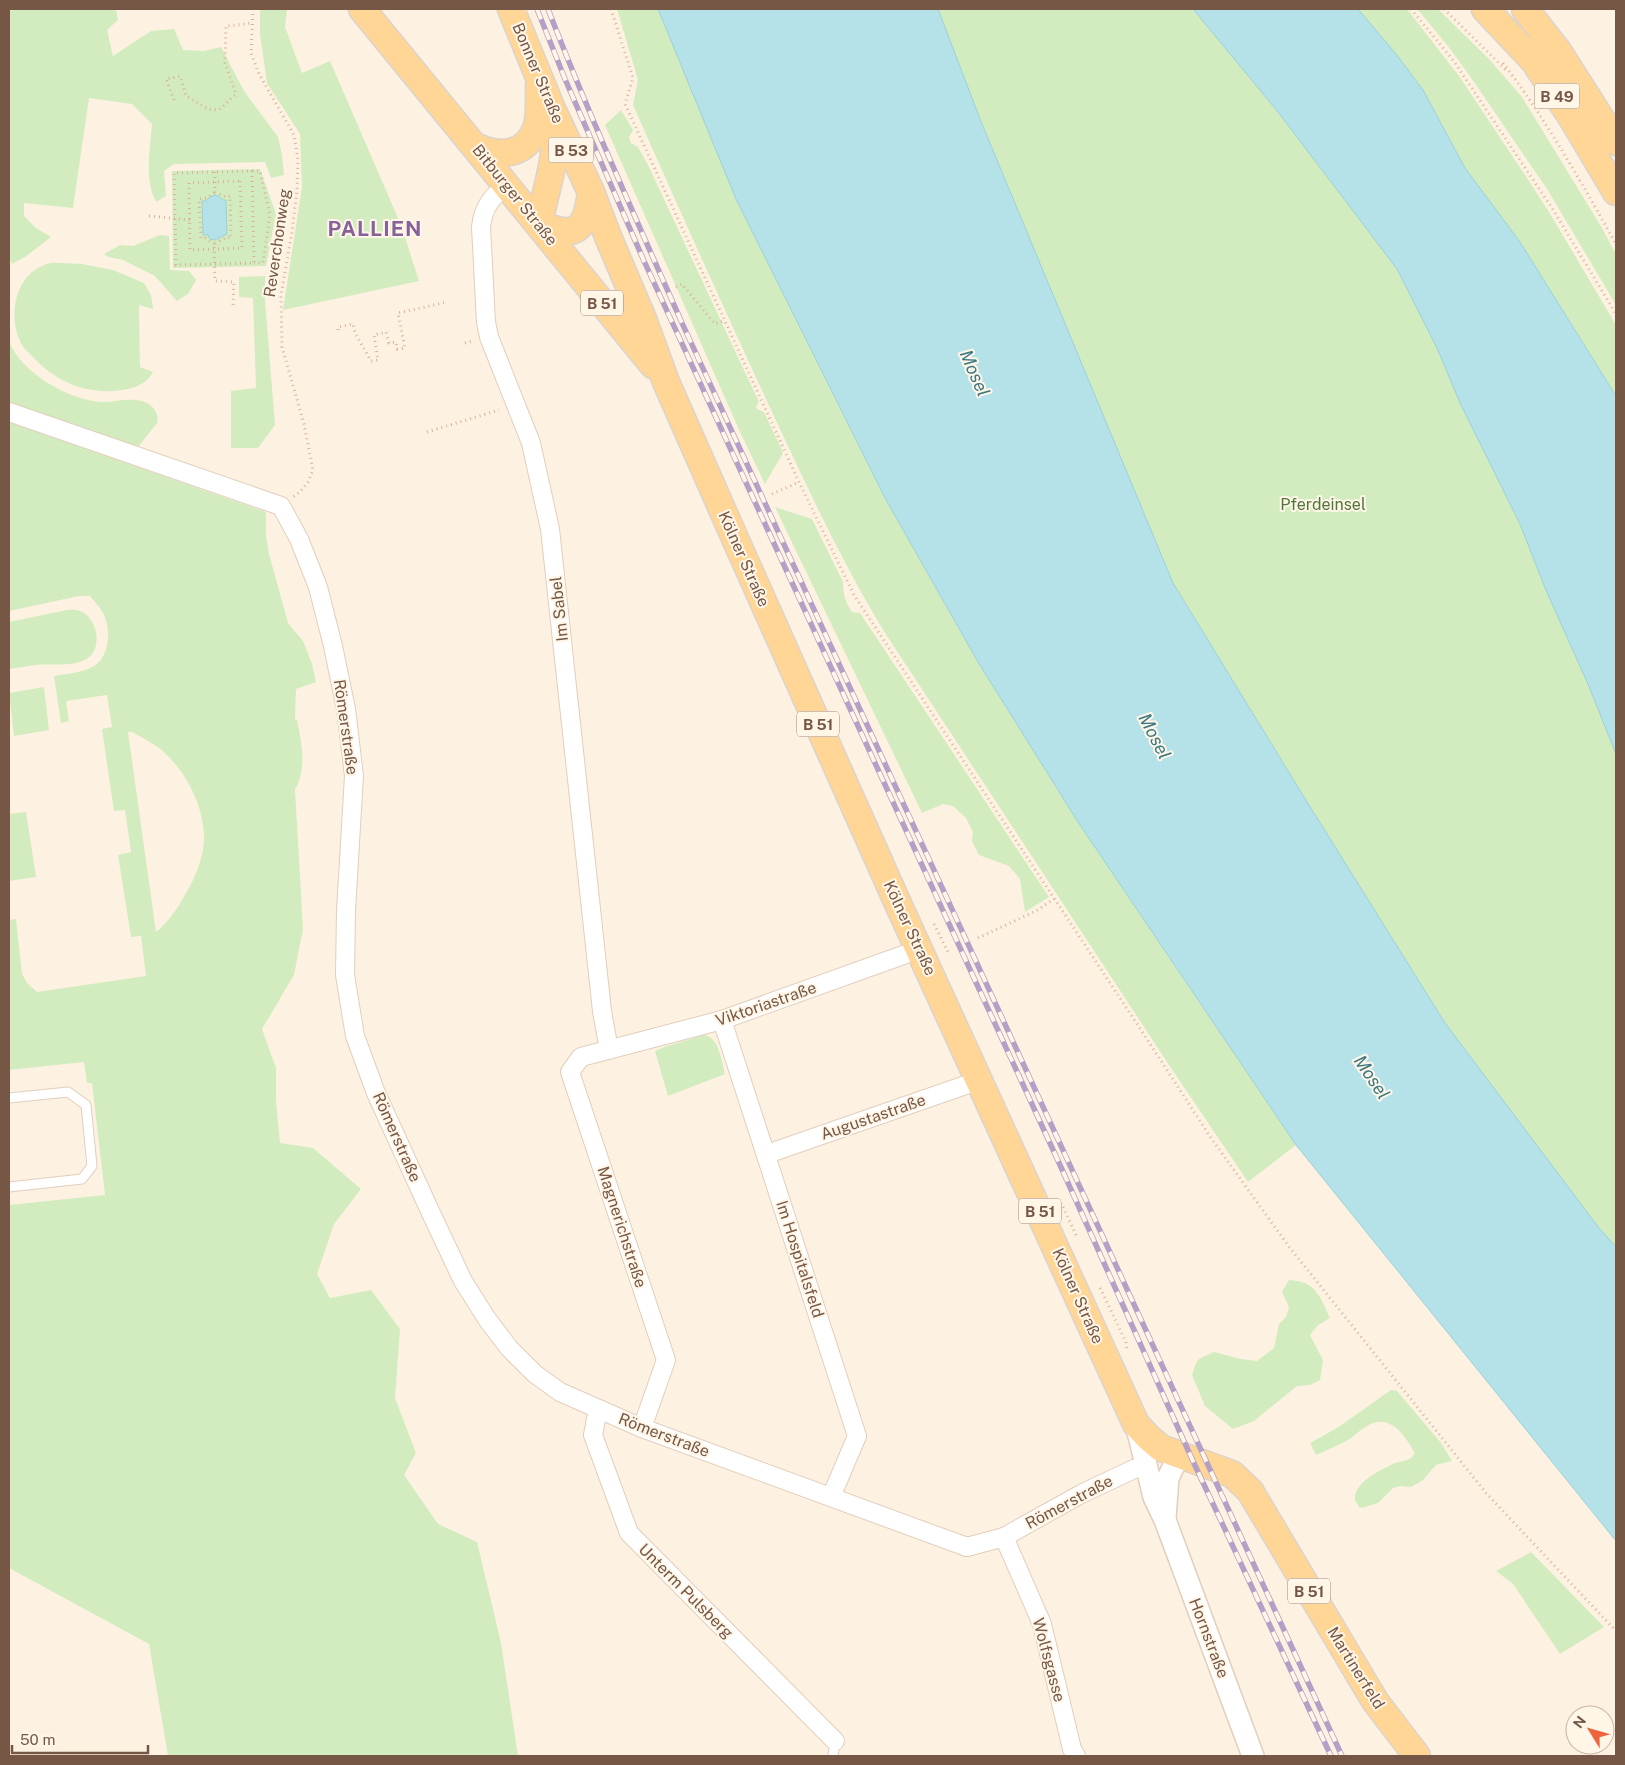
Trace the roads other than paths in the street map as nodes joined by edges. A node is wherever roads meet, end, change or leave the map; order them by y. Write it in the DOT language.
graph roads {
  1 [pos="362,9"];
  2 [pos="511,9"];
  3 [pos="1485,9"];
  4 [pos="1525,9"];
  5 [pos="539,78"];
  6 [pos="552,109"];
  7 [pos="1616,142"];
  8 [pos="475,146"];
  9 [pos="507,185"];
  10 [pos="591,192"];
  11 [pos="1616,192"];
  12 [pos="538,224"];
  13 [pos="666,382"];
  14 [pos="9,412"];
  15 [pos="920,949"];
  16 [pos="722,1020"];
  17 [pos="609,1050"];
  18 [pos="980,1080"];
  19 [pos="9,1098"];
  20 [pos="767,1154"];
  21 [pos="9,1187"];
  22 [pos="598,1409"];
  23 [pos="1136,1424"];
  24 [pos="642,1428"];
  25 [pos="1179,1454"];
  26 [pos="1147,1468"];
  27 [pos="1168,1478"];
  28 [pos="831,1497"];
  29 [pos="1165,1520"];
  30 [pos="1004,1537"];
  31 [pos="834,1749"];
  32 [pos="1076,1756"];
  33 [pos="1253,1756"];
  34 [pos="1417,1756"];
  1 -- 8 [label="main road, Bitburger Straße / B 51"];
  2 -- 5 [label="main road, Bonner Straße / B 53"];
  3 -- 11 [label="main road, B 49"];
  4 -- 7 [label="main road, B 49"];
  5 -- 6 [label="main road, Bonner Straße / B 53"];
  5 -- 8 [label="main road"];
  6 -- 10 [label="main road, Bonner Straße / B 53"];
  6 -- 12 [label="main road"];
  8 -- 9 [label="main road, Bitburger Straße / B 51"];
  9 -- 12 [label="main road, Bitburger Straße / B 51"];
  9 -- 17 [label="street, Im Sabel"];
  10 -- 12 [label="main road"];
  10 -- 13 [label="main road, Bonner Straße"];
  12 -- 13 [label="main road, Bitburger Straße / B 51"];
  13 -- 15 [label="main road, Kölner Straße / B 51"];
  14 -- 22 [label="street, Römerstraße"];
  15 -- 16 [label="street, Viktoriastraße"];
  15 -- 18 [label="main road, Kölner Straße / B 51"];
  16 -- 17 [label="street, Viktoriastraße"];
  16 -- 20 [label="street, Im Hospitalsfeld"];
  17 -- 24 [label="street, Magnerichstraße"];
  18 -- 20 [label="street, Augustastraße"];
  18 -- 23 [label="main road, Kölner Straße / B 51"];
  19 -- 21 [label="lane"];
  20 -- 28 [label="street, Im Hospitalsfeld"];
  22 -- 24 [label="street, Römerstraße"];
  22 -- 31 [label="street, Unterm Pulsberg"];
  23 -- 25 [label="main road, Kölner Straße / B 51"];
  23 -- 26 [label="street, Hornstraße"];
  24 -- 28 [label="street, Römerstraße"];
  25 -- 27 [label="street, Hornstraße"];
  25 -- 34 [label="main road, Martinerfeld / B 51"];
  26 -- 27 [label="street"];
  26 -- 29 [label="street, Hornstraße"];
  26 -- 30 [label="street, Römerstraße"];
  27 -- 29 [label="street, Hornstraße"];
  28 -- 30 [label="street, Römerstraße"];
  29 -- 33 [label="street, Hornstraße"];
  30 -- 32 [label="street, Wolfsgasse"];
}
